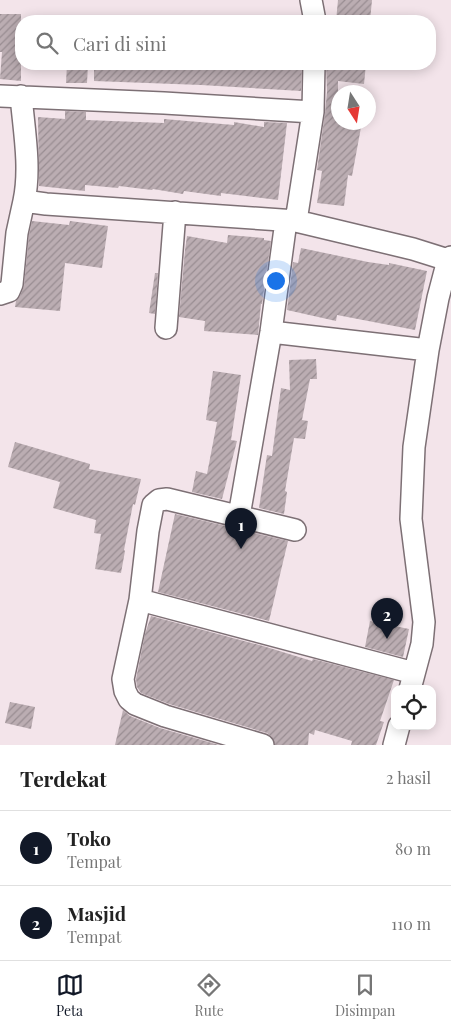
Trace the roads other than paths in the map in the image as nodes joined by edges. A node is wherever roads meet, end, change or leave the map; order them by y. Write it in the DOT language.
graph roads {
  1 [pos="311,0"];
  2 [pos="314,15"];
  3 [pos="314,70"];
  4 [pos="10,96"];
  5 [pos="312,112"];
  6 [pos="24,202"];
  7 [pos="175,212"];
  8 [pos="291,221"];
  9 [pos="449,258"];
  10 [pos="0,294"];
  11 [pos="166,328"];
  12 [pos="271,332"];
  13 [pos="428,350"];
  14 [pos="239,516"];
  15 [pos="295,530"];
  16 [pos="140,600"];
  17 [pos="412,681"];
  18 [pos="398,730"];
  19 [pos="263,745"];
  20 [pos="394,745"];
  1 -- 2 [label="street"];
  3 -- 5 [label="street"];
  4 -- 5 [label="street"];
  4 -- 6 [label="street"];
  5 -- 8 [label="street"];
  6 -- 7 [label="street"];
  6 -- 10 [label="street"];
  7 -- 8 [label="street"];
  7 -- 11 [label="street"];
  8 -- 9 [label="street"];
  8 -- 12 [label="street"];
  9 -- 13 [label="street"];
  12 -- 13 [label="street"];
  12 -- 14 [label="street"];
  13 -- 17 [label="street"];
  14 -- 15 [label="street"];
  14 -- 16 [label="street"];
  16 -- 17 [label="street"];
  16 -- 19 [label="street"];
  18 -- 20 [label="street"];
}
